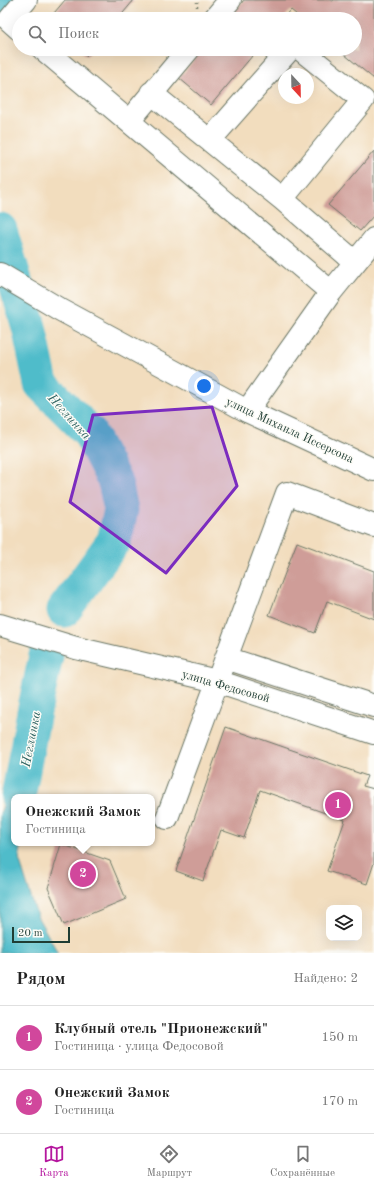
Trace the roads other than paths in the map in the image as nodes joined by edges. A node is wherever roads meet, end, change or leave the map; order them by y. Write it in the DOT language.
graph roads {
  1 [pos="26,0"];
  2 [pos="230,0"];
  3 [pos="16,12"];
  4 [pos="220,12"];
  5 [pos="51,56"];
  6 [pos="183,56"];
  7 [pos="284,56"];
  8 [pos="309,56"];
  9 [pos="151,93"];
  10 [pos="129,120"];
  11 [pos="210,140"];
  12 [pos="282,199"];
  13 [pos="374,239"];
  14 [pos="355,262"];
  15 [pos="0,274"];
  16 [pos="331,292"];
  17 [pos="247,411"];
  18 [pos="374,470"];
  19 [pos="374,526"];
  20 [pos="0,625"];
  21 [pos="226,658"];
  22 [pos="217,681"];
  23 [pos="374,706"];
  24 [pos="374,734"];
  25 [pos="167,818"];
  1 -- 3 [label="main road"];
  2 -- 4 [label="main road"];
  5 -- 10 [label="main road"];
  6 -- 9 [label="main road"];
  7 -- 11 [label="main road"];
  8 -- 12 [label="main road"];
  9 -- 10 [label="main road"];
  9 -- 11 [label="main road"];
  10 -- 16 [label="main road"];
  11 -- 12 [label="main road"];
  12 -- 14 [label="main road"];
  13 -- 14 [label="main road"];
  14 -- 16 [label="main road"];
  15 -- 17 [label="main road, улица Михаила Иссерсона"];
  16 -- 17 [label="main road"];
  17 -- 18 [label="main road, улица Михаила Иссерсона"];
  19 -- 21 [label="main road"];
  20 -- 22 [label="main road, улица Федосовой"];
  21 -- 22 [label="main road"];
  21 -- 23 [label="main road"];
  22 -- 24 [label="main road, улица Федосовой"];
  22 -- 25 [label="main road"];
}
